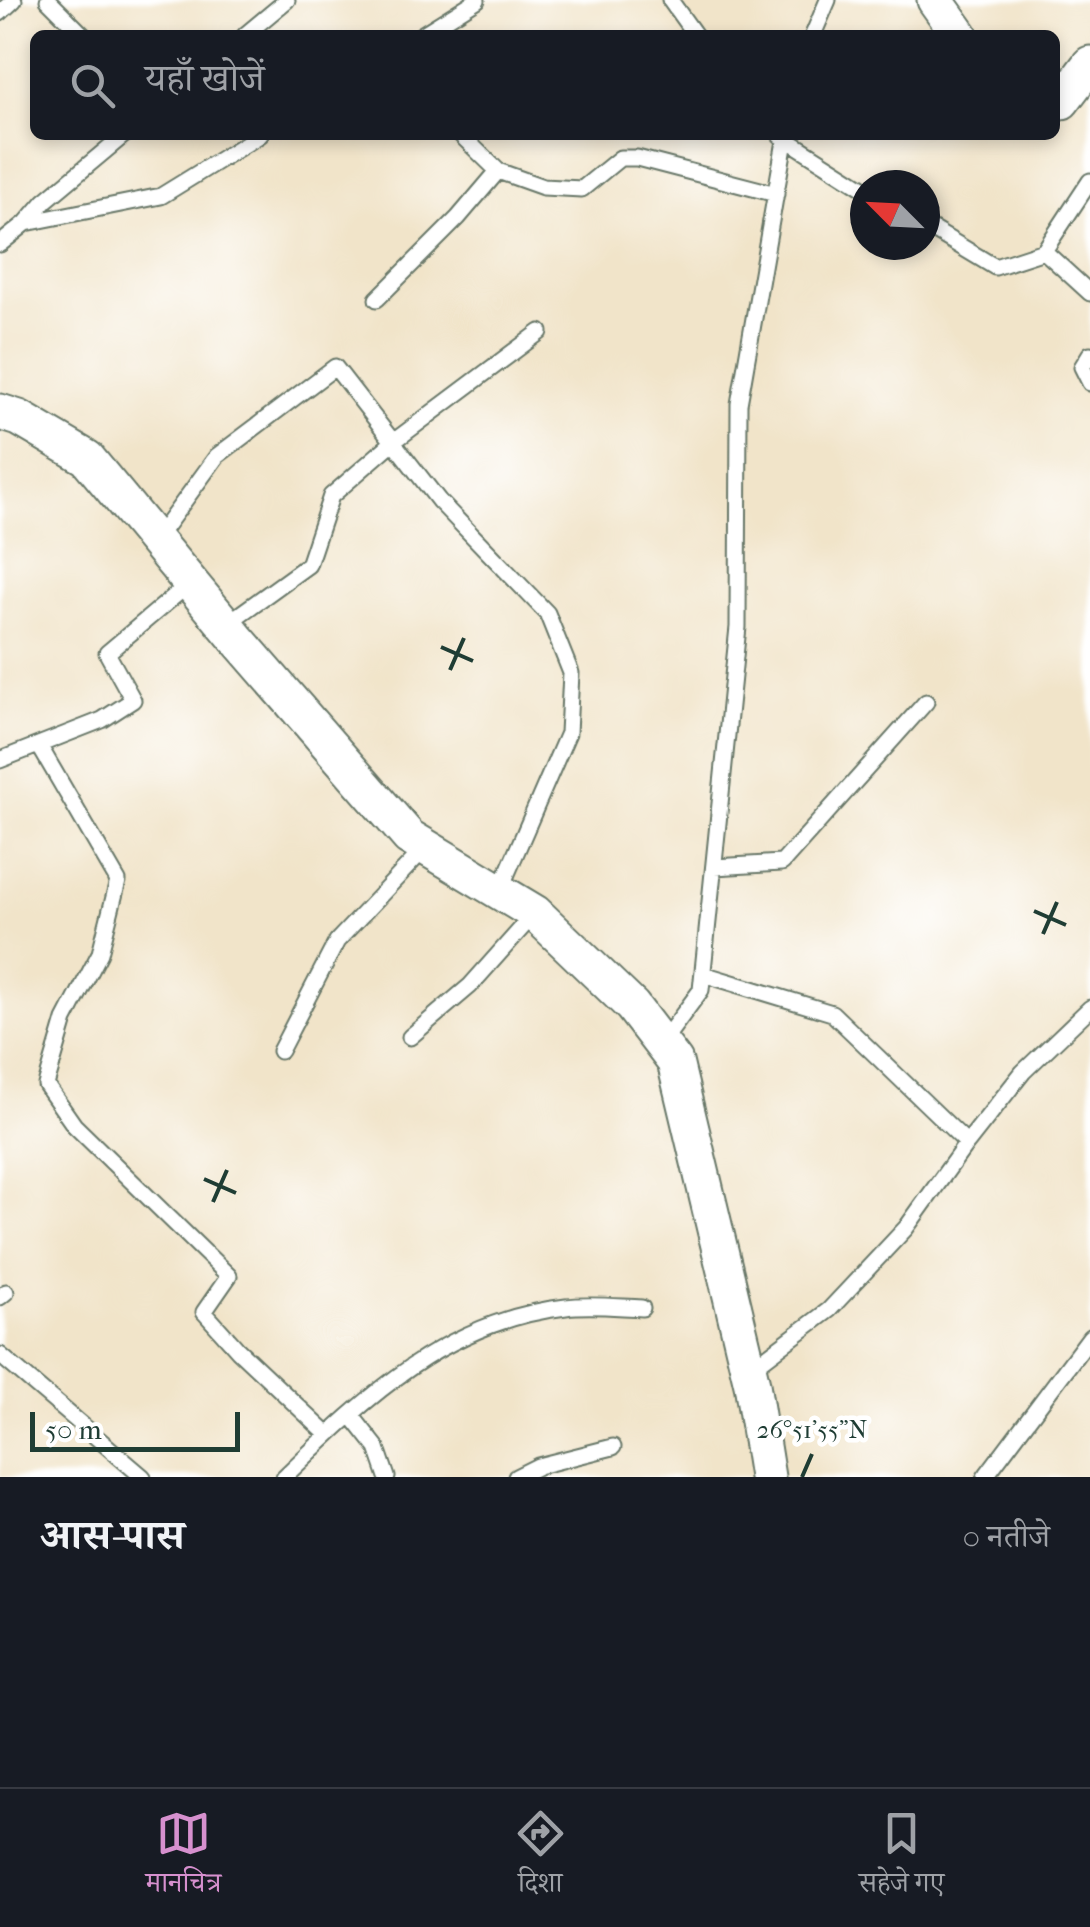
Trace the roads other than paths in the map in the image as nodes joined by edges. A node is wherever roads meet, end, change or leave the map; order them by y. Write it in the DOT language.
graph roads {
  1 [pos="14,0"];
  2 [pos="48,0"];
  3 [pos="477,0"];
  4 [pos="670,0"];
  5 [pos="828,0"];
  6 [pos="934,0"];
  7 [pos="280,2"];
  8 [pos="0,12"];
  9 [pos="78,30"];
  10 [pos="250,30"];
  11 [pos="429,30"];
  12 [pos="691,30"];
  13 [pos="815,30"];
  14 [pos="956,30"];
  15 [pos="1090,64"];
  16 [pos="1060,101"];
  17 [pos="118,140"];
  18 [pos="252,140"];
  19 [pos="467,140"];
  20 [pos="783,140"];
  21 [pos="788,140"];
  22 [pos="498,170"];
  23 [pos="850,179"];
  24 [pos="1090,182"];
  25 [pos="776,194"];
  26 [pos="26,223"];
  27 [pos="940,234"];
  28 [pos="0,244"];
  29 [pos="1044,251"];
  30 [pos="1090,293"];
  31 [pos="377,300"];
  32 [pos="540,332"];
  33 [pos="1090,354"];
  34 [pos="1090,382"];
  35 [pos="0,412"];
  36 [pos="394,442"];
  37 [pos="155,540"];
  38 [pos="190,583"];
  39 [pos="225,625"];
  40 [pos="926,702"];
  41 [pos="40,747"];
  42 [pos="0,760"];
  43 [pos="426,847"];
  44 [pos="714,868"];
  45 [pos="499,892"];
  46 [pos="535,913"];
  47 [pos="703,974"];
  48 [pos="1090,1008"];
  49 [pos="410,1037"];
  50 [pos="661,1044"];
  51 [pos="280,1051"];
  52 [pos="966,1143"];
  53 [pos="642,1308"];
  54 [pos="1090,1337"];
  55 [pos="0,1355"];
  56 [pos="748,1370"];
  57 [pos="351,1414"];
  58 [pos="328,1435"];
  59 [pos="613,1447"];
  60 [pos="143,1477"];
  61 [pos="284,1477"];
  62 [pos="387,1477"];
  63 [pos="516,1477"];
  64 [pos="767,1477"];
  65 [pos="985,1477"];
  1 -- 8 [label="lane"];
  2 -- 9 [label="lane"];
  3 -- 11 [label="lane"];
  4 -- 12 [label="lane"];
  5 -- 13 [label="lane"];
  6 -- 14 [label="street"];
  7 -- 10 [label="lane"];
  15 -- 16 [label="street"];
  17 -- 26 [label="lane"];
  18 -- 26 [label="lane"];
  19 -- 22 [label="lane"];
  20 -- 25 [label="lane"];
  21 -- 23 [label="lane"];
  22 -- 25 [label="lane"];
  22 -- 31 [label="lane"];
  24 -- 29 [label="lane"];
  25 -- 44 [label="lane"];
  26 -- 28 [label="lane"];
  27 -- 29 [label="lane"];
  29 -- 30 [label="lane"];
  32 -- 36 [label="lane"];
  33 -- 34 [label="lane"];
  35 -- 37 [label="street"];
  36 -- 37 [label="lane"];
  36 -- 39 [label="lane"];
  36 -- 45 [label="lane"];
  37 -- 38 [label="street"];
  38 -- 39 [label="street"];
  38 -- 41 [label="lane"];
  39 -- 43 [label="street"];
  40 -- 44 [label="lane"];
  41 -- 42 [label="lane"];
  41 -- 58 [label="lane"];
  43 -- 45 [label="street"];
  43 -- 51 [label="lane"];
  44 -- 47 [label="lane"];
  45 -- 46 [label="street"];
  46 -- 49 [label="lane"];
  46 -- 50 [label="street"];
  47 -- 50 [label="lane"];
  47 -- 52 [label="lane"];
  48 -- 52 [label="lane"];
  50 -- 56 [label="street"];
  52 -- 56 [label="lane"];
  53 -- 57 [label="lane"];
  54 -- 65 [label="lane"];
  55 -- 60 [label="lane"];
  56 -- 64 [label="street"];
  57 -- 58 [label="lane"];
  57 -- 62 [label="lane"];
  58 -- 61 [label="lane"];
  59 -- 63 [label="lane"];
}
